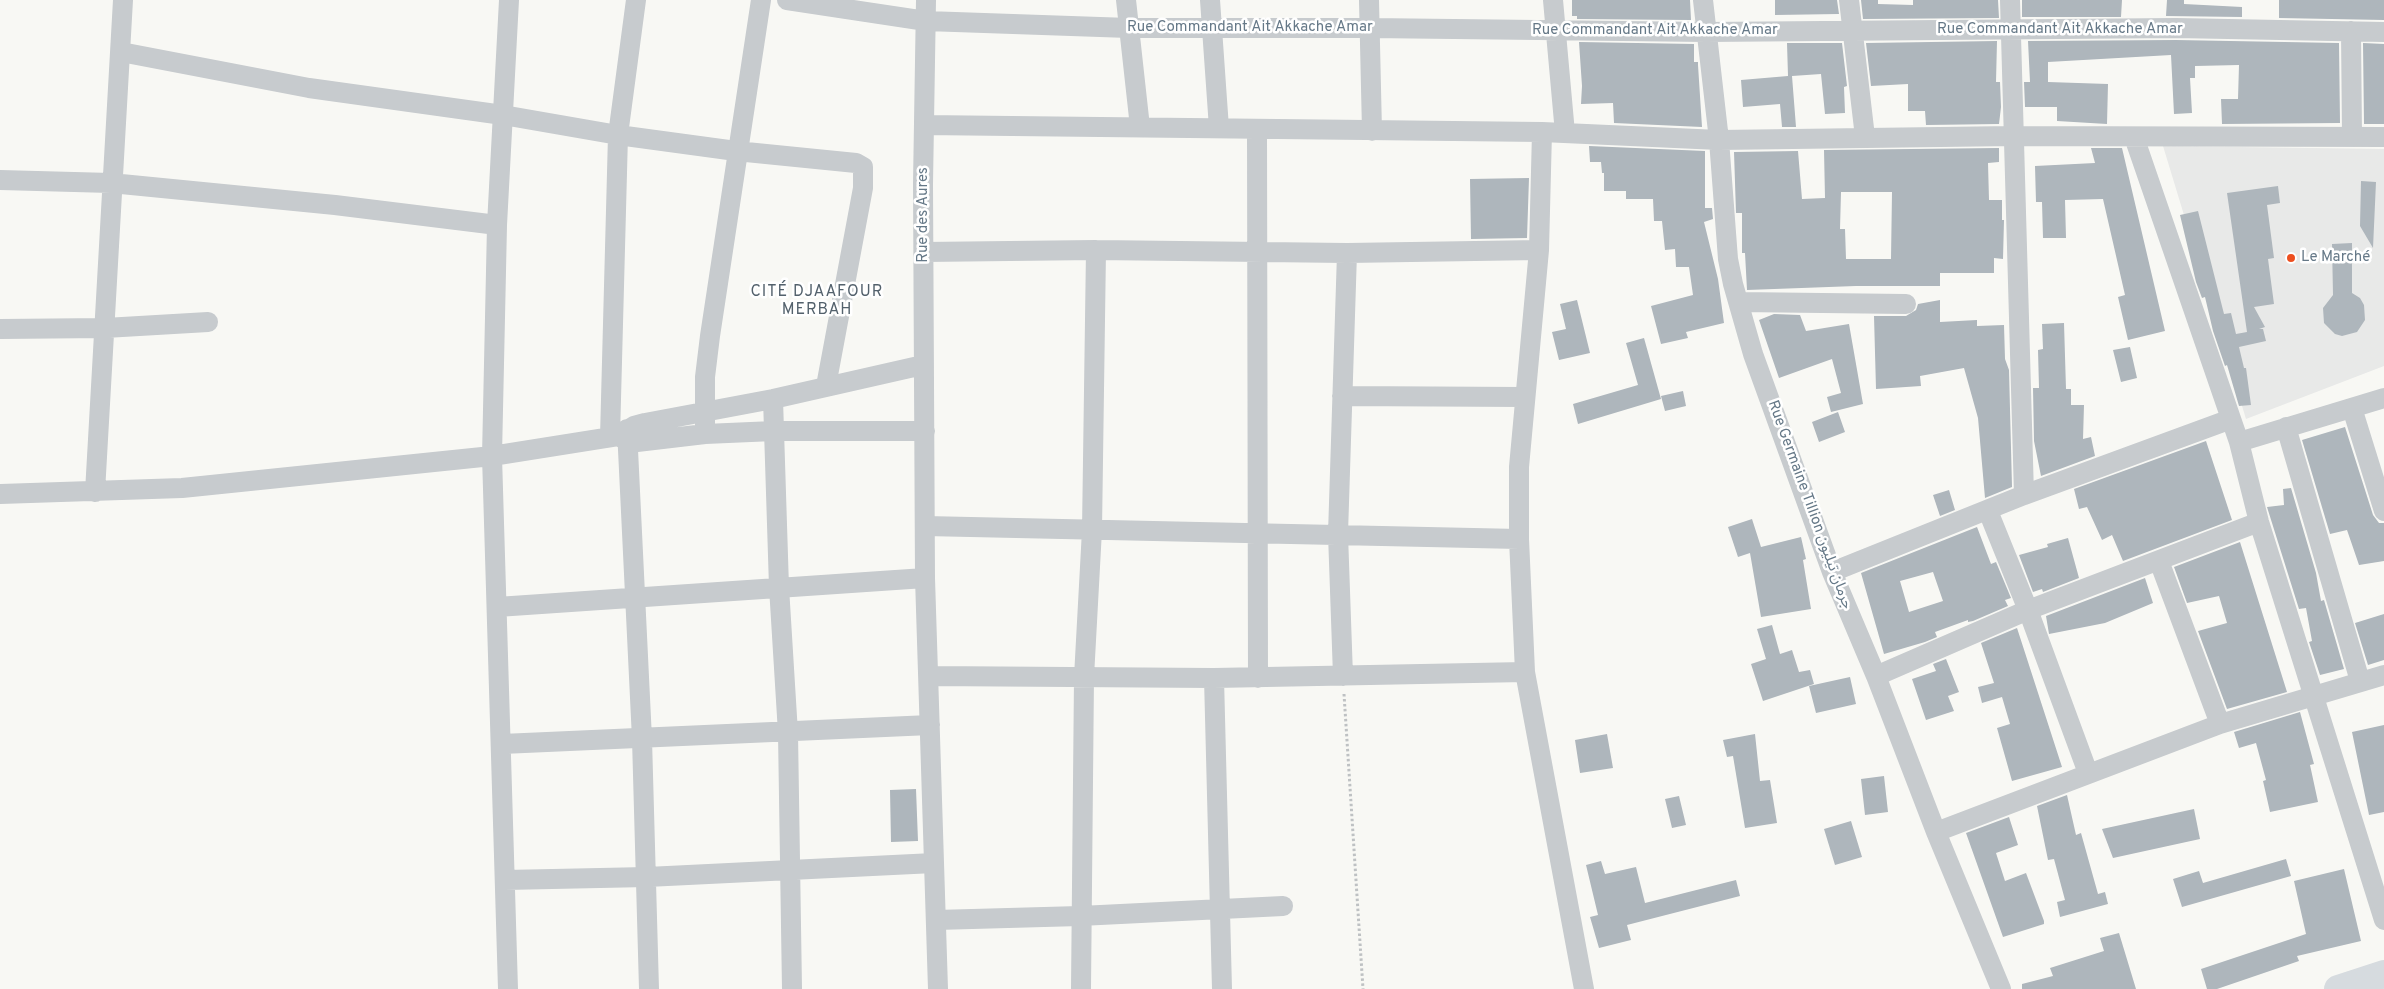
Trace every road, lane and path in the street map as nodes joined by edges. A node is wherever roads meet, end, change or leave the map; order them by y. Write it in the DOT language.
graph roads {
  1 [pos="123,0"];
  2 [pos="509,0"];
  3 [pos="636,0"];
  4 [pos="761,0"];
  5 [pos="787,0"];
  6 [pos="926,0"];
  7 [pos="1126,0"];
  8 [pos="1210,0"];
  9 [pos="1369,0"];
  10 [pos="1553,0"];
  11 [pos="1703,0"];
  12 [pos="1849,0"];
  13 [pos="2010,0"];
  14 [pos="926,21"];
  15 [pos="1212,27"];
  16 [pos="1129,28"];
  17 [pos="1370,28"];
  18 [pos="1853,30"];
  19 [pos="1555,31"];
  20 [pos="2011,31"];
  21 [pos="2351,31"];
  22 [pos="1706,32"];
  23 [pos="2384,32"];
  24 [pos="121,52"];
  25 [pos="503,115"];
  26 [pos="924,125"];
  27 [pos="1140,127"];
  28 [pos="1219,128"];
  29 [pos="1257,130"];
  30 [pos="1372,131"];
  31 [pos="1542,132"];
  32 [pos="1565,133"];
  33 [pos="618,134"];
  34 [pos="2013,136"];
  35 [pos="1865,137"];
  36 [pos="2134,137"];
  37 [pos="2352,137"];
  38 [pos="2384,137"];
  39 [pos="1719,140"];
  40 [pos="736,151"];
  41 [pos="0,180"];
  42 [pos="111,183"];
  43 [pos="497,225"];
  44 [pos="1096,250"];
  45 [pos="1539,250"];
  46 [pos="924,252"];
  47 [pos="1259,252"];
  48 [pos="1347,253"];
  49 [pos="1739,302"];
  50 [pos="1906,304"];
  51 [pos="208,322"];
  52 [pos="105,328"];
  53 [pos="0,329"];
  54 [pos="923,365"];
  55 [pos="826,386"];
  56 [pos="1342,396"];
  57 [pos="1524,397"];
  58 [pos="2384,398"];
  59 [pos="773,399"];
  60 [pos="2352,408"];
  61 [pos="705,410"];
  62 [pos="2231,419"];
  63 [pos="2286,427"];
  64 [pos="774,431"];
  65 [pos="925,431"];
  66 [pos="705,434"];
  67 [pos="621,436"];
  68 [pos="2239,442"];
  69 [pos="492,456"];
  70 [pos="2379,480"];
  71 [pos="94,492"];
  72 [pos="0,494"];
  73 [pos="2024,496"];
  74 [pos="1988,511"];
  75 [pos="2384,511"];
  76 [pos="2259,522"];
  77 [pos="925,526"];
  78 [pos="1092,530"];
  79 [pos="1258,533"];
  80 [pos="1338,534"];
  81 [pos="1519,539"];
  82 [pos="2159,561"];
  83 [pos="1832,572"];
  84 [pos="925,578"];
  85 [pos="779,587"];
  86 [pos="634,598"];
  87 [pos="497,607"];
  88 [pos="2028,610"];
  89 [pos="1525,672"];
  90 [pos="2384,675"];
  91 [pos="929,676"];
  92 [pos="1343,676"];
  93 [pos="1876,676"];
  94 [pos="1084,677"];
  95 [pos="1214,678"];
  96 [pos="1258,678"];
  97 [pos="2360,681"];
  98 [pos="2314,694"];
  99 [pos="2220,724"];
  100 [pos="930,726"];
  101 [pos="788,732"];
  102 [pos="642,740"];
  103 [pos="502,744"];
  104 [pos="2088,773"];
  105 [pos="1936,832"];
  106 [pos="934,863"];
  107 [pos="792,869"];
  108 [pos="647,877"];
  109 [pos="505,880"];
  110 [pos="1283,906"];
  111 [pos="1221,908"];
  112 [pos="1080,916"];
  113 [pos="936,920"];
  114 [pos="2384,920"];
  115 [pos="2384,974"];
  116 [pos="508,989"];
  117 [pos="650,989"];
  118 [pos="792,989"];
  119 [pos="938,989"];
  120 [pos="1081,989"];
  121 [pos="1222,989"];
  122 [pos="1363,989"];
  123 [pos="1584,989"];
  124 [pos="2001,989"];
  125 [pos="2338,989"];
  1 -- 24 [label="street"];
  2 -- 25 [label="street"];
  3 -- 33 [label="street"];
  4 -- 40 [label="street"];
  5 -- 14 [label="street, Rue Commandant Ait Akkache Amar"];
  6 -- 14 [label="street, Rue des Aures"];
  7 -- 16 [label="street"];
  8 -- 15 [label="street"];
  9 -- 17 [label="street"];
  10 -- 19 [label="street"];
  11 -- 22 [label="street, Rue Germaine Tillion جرمان تيليون"];
  12 -- 18 [label="street"];
  13 -- 20 [label="street"];
  14 -- 16 [label="street, Rue Commandant Ait Akkache Amar"];
  14 -- 26 [label="street, Rue des Aures"];
  15 -- 16 [label="street, Rue Commandant Ait Akkache Amar"];
  15 -- 17 [label="street, Rue Commandant Ait Akkache Amar"];
  15 -- 28 [label="street"];
  16 -- 27 [label="street"];
  17 -- 19 [label="street, Rue Commandant Ait Akkache Amar"];
  17 -- 30 [label="street"];
  18 -- 20 [label="street, Rue Commandant Ait Akkache Amar"];
  18 -- 22 [label="street, Rue Commandant Ait Akkache Amar"];
  18 -- 35 [label="street"];
  19 -- 22 [label="street, Rue Commandant Ait Akkache Amar"];
  19 -- 32 [label="street"];
  20 -- 21 [label="street, Rue Commandant Ait Akkache Amar"];
  20 -- 34 [label="street"];
  21 -- 23 [label="street, Rue Commandant Ait Akkache Amar"];
  21 -- 37 [label="street"];
  22 -- 39 [label="street, Rue Germaine Tillion جرمان تيليون"];
  24 -- 25 [label="street"];
  24 -- 42 [label="street"];
  25 -- 33 [label="street"];
  25 -- 43 [label="street"];
  26 -- 27 [label="street"];
  26 -- 46 [label="street, Rue des Aures"];
  27 -- 28 [label="street"];
  28 -- 29 [label="street"];
  29 -- 30 [label="street"];
  29 -- 47 [label="street"];
  30 -- 31 [label="street"];
  31 -- 32 [label="street"];
  31 -- 45 [label="street"];
  32 -- 39 [label="street"];
  33 -- 40 [label="street"];
  33 -- 67 [label="street"];
  34 -- 35 [label="street"];
  34 -- 36 [label="street"];
  34 -- 73 [label="street"];
  35 -- 39 [label="street"];
  36 -- 37 [label="street"];
  36 -- 62 [label="street"];
  37 -- 38 [label="street"];
  39 -- 49 [label="street, Rue Germaine Tillion جرمان تيليون"];
  40 -- 55 [label="street"];
  40 -- 61 [label="street"];
  41 -- 42 [label="street"];
  42 -- 43 [label="street"];
  42 -- 52 [label="street"];
  43 -- 69 [label="street"];
  44 -- 46 [label="street"];
  44 -- 47 [label="street"];
  44 -- 78 [label="street"];
  45 -- 48 [label="street"];
  45 -- 57 [label="street"];
  46 -- 54 [label="street, Rue des Aures"];
  47 -- 48 [label="street"];
  47 -- 79 [label="street"];
  48 -- 56 [label="street"];
  49 -- 50 [label="street"];
  49 -- 83 [label="street, Rue Germaine Tillion جرمان تيليون"];
  51 -- 52 [label="street"];
  52 -- 53 [label="street"];
  52 -- 71 [label="street"];
  54 -- 55 [label="street"];
  54 -- 65 [label="street, Rue des Aures"];
  55 -- 59 [label="street"];
  56 -- 57 [label="street"];
  56 -- 80 [label="street"];
  57 -- 81 [label="street"];
  58 -- 60 [label="street"];
  59 -- 61 [label="street"];
  59 -- 64 [label="street"];
  60 -- 63 [label="street"];
  60 -- 70 [label="street"];
  61 -- 66 [label="street"];
  61 -- 67 [label="street"];
  62 -- 68 [label="street"];
  62 -- 73 [label="street"];
  63 -- 68 [label="street"];
  63 -- 97 [label="street"];
  64 -- 65 [label="street"];
  64 -- 66 [label="street"];
  64 -- 85 [label="street"];
  65 -- 77 [label="street, Rue des Aures"];
  66 -- 67 [label="street"];
  67 -- 69 [label="street"];
  67 -- 86 [label="street"];
  68 -- 76 [label="street"];
  69 -- 71 [label="street"];
  69 -- 87 [label="street"];
  70 -- 75 [label="street"];
  71 -- 72 [label="street"];
  73 -- 74 [label="street"];
  74 -- 83 [label="street"];
  74 -- 88 [label="street"];
  76 -- 82 [label="street"];
  76 -- 98 [label="street"];
  77 -- 78 [label="street"];
  77 -- 84 [label="street, Rue des Aures"];
  78 -- 79 [label="street"];
  78 -- 94 [label="street"];
  79 -- 80 [label="street"];
  79 -- 96 [label="street"];
  80 -- 81 [label="street"];
  80 -- 92 [label="street"];
  81 -- 89 [label="street"];
  82 -- 88 [label="street"];
  82 -- 99 [label="street"];
  83 -- 93 [label="street, Rue Germaine Tillion جرمان تيليون"];
  84 -- 85 [label="street"];
  84 -- 91 [label="street, Rue des Aures"];
  85 -- 86 [label="street"];
  85 -- 101 [label="street"];
  86 -- 87 [label="street"];
  86 -- 102 [label="street"];
  87 -- 103 [label="street"];
  88 -- 93 [label="street"];
  88 -- 104 [label="street"];
  89 -- 92 [label="street"];
  89 -- 123 [label="street"];
  90 -- 97 [label="street"];
  91 -- 94 [label="street"];
  91 -- 100 [label="street, Rue des Aures"];
  92 -- 96 [label="street"];
  92 -- 122 [label="path"];
  93 -- 105 [label="street, Rue Germaine Tillion جرمان تيليون"];
  94 -- 95 [label="street"];
  94 -- 112 [label="street"];
  95 -- 96 [label="street"];
  95 -- 111 [label="street"];
  97 -- 98 [label="street"];
  98 -- 99 [label="street"];
  98 -- 114 [label="street"];
  99 -- 104 [label="street"];
  100 -- 101 [label="street"];
  100 -- 106 [label="street, Rue des Aures"];
  101 -- 102 [label="street"];
  101 -- 107 [label="street"];
  102 -- 103 [label="street"];
  102 -- 108 [label="street"];
  103 -- 109 [label="street"];
  104 -- 105 [label="street"];
  105 -- 124 [label="street, Rue Germaine Tillion جرمان تيليون"];
  106 -- 107 [label="street"];
  106 -- 113 [label="street, Rue des Aures"];
  107 -- 108 [label="street"];
  107 -- 118 [label="street"];
  108 -- 109 [label="street"];
  108 -- 117 [label="street"];
  109 -- 116 [label="street"];
  110 -- 111 [label="street"];
  111 -- 112 [label="street"];
  111 -- 121 [label="street"];
  112 -- 113 [label="street"];
  112 -- 120 [label="street"];
  113 -- 119 [label="street, Rue des Aures"];
  115 -- 125 [label="main road"];
}
